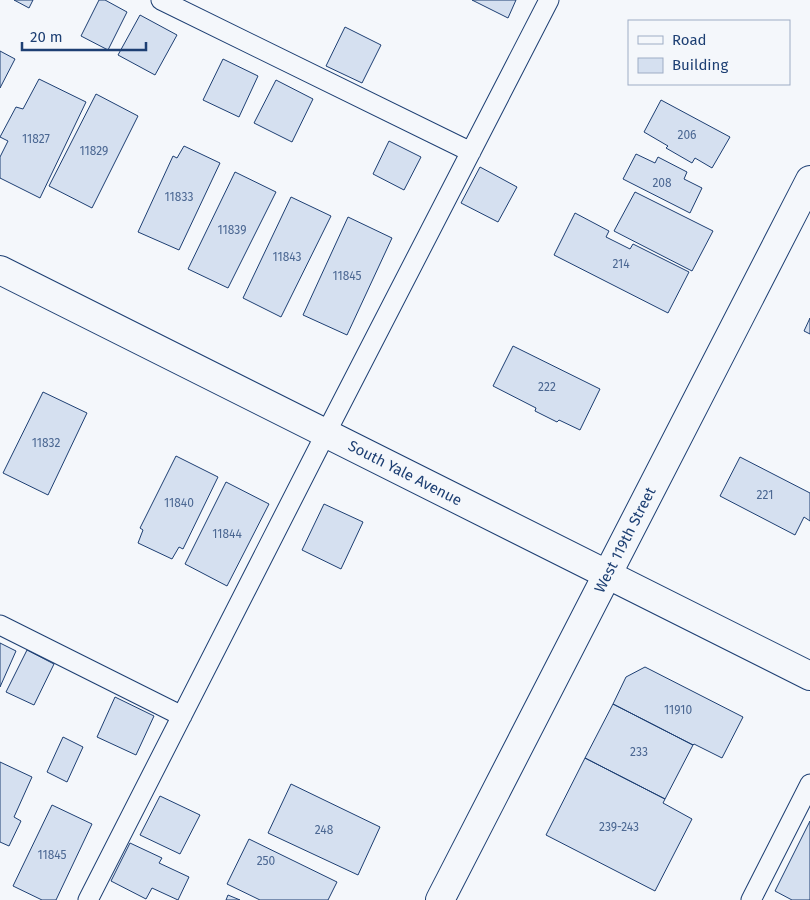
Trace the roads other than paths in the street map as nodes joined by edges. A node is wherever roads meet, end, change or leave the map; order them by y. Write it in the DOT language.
graph roads {
  1 [pos="161,0"];
  2 [pos="549,0"];
  3 [pos="471,152"];
  4 [pos="810,180"];
  5 [pos="0,270"];
  6 [pos="326,433"];
  7 [pos="607,574"];
  8 [pos="0,625"];
  9 [pos="810,676"];
  10 [pos="182,716"];
  11 [pos="810,784"];
  12 [pos="88,900"];
  13 [pos="440,900"];
  14 [pos="750,900"];
  1 -- 3 [label="lane"];
  2 -- 3 [label="lane"];
  3 -- 6 [label="lane"];
  4 -- 7 [label="street, West 119th Street"];
  5 -- 6 [label="street, South Yale Avenue"];
  6 -- 7 [label="street, South Yale Avenue"];
  6 -- 10 [label="lane"];
  7 -- 9 [label="street, South Yale Avenue"];
  7 -- 13 [label="street, West 119th Street"];
  8 -- 10 [label="lane"];
  10 -- 12 [label="lane"];
  11 -- 14 [label="lane"];
}
